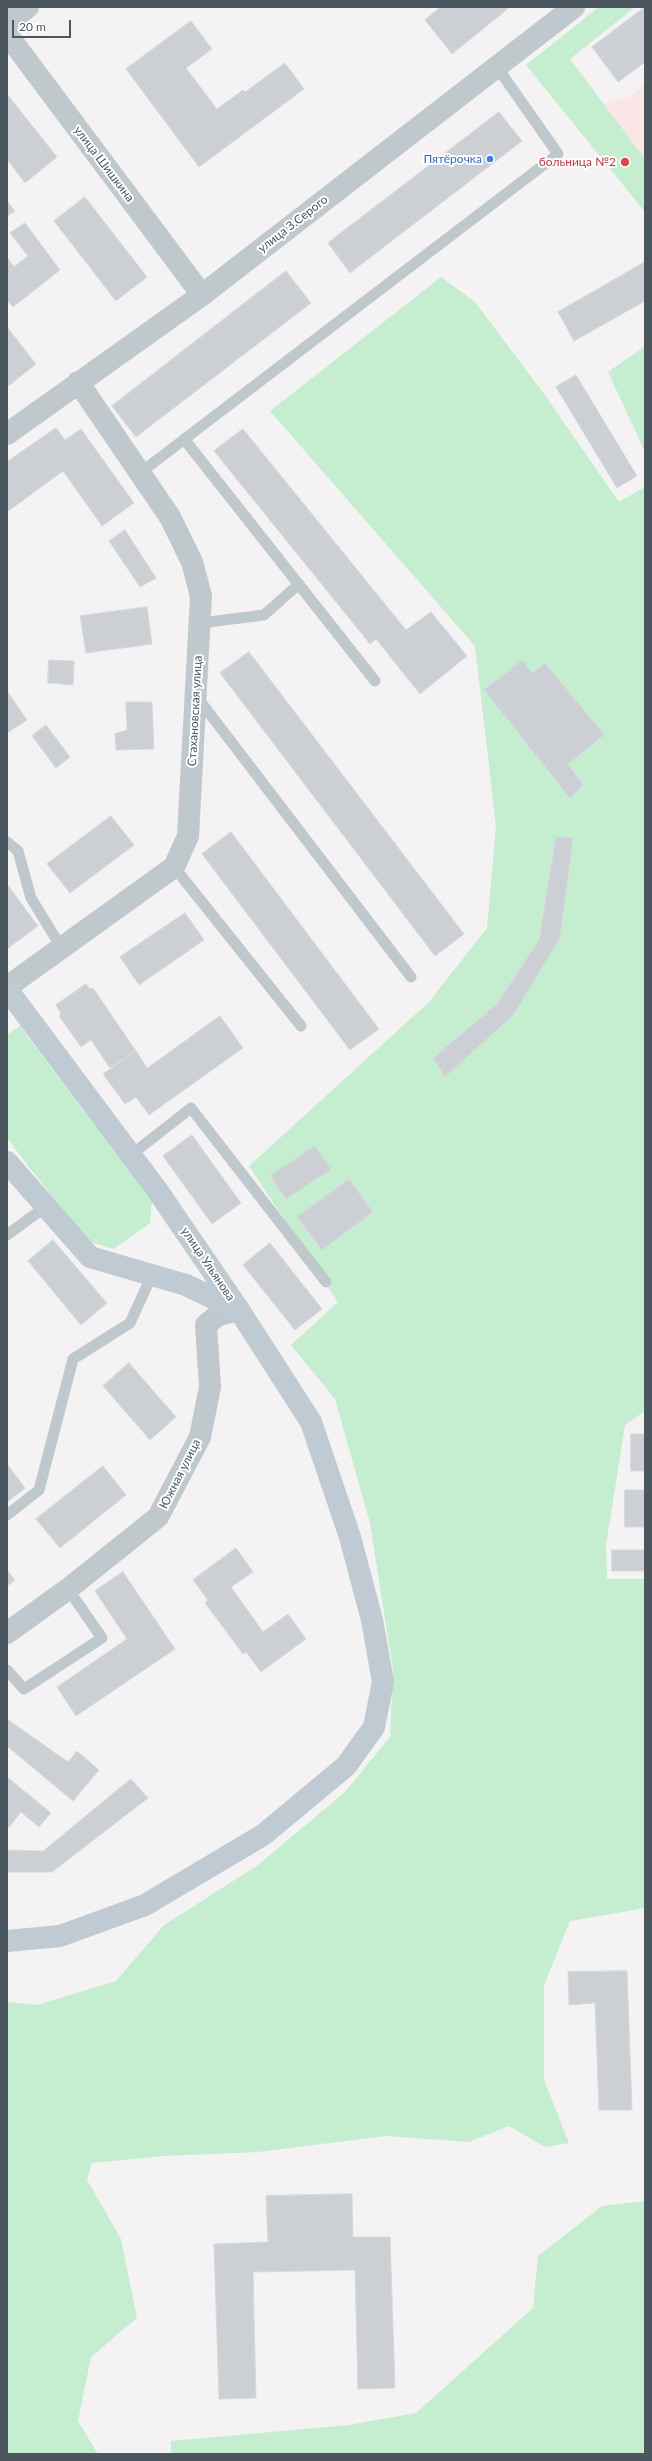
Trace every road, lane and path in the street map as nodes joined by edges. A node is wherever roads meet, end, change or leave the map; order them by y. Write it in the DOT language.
graph roads {
  1 [pos="28,7"];
  2 [pos="574,7"];
  3 [pos="7,22"];
  4 [pos="7,34"];
  5 [pos="497,67"];
  6 [pos="202,295"];
  7 [pos="78,382"];
  8 [pos="7,434"];
  9 [pos="184,439"];
  10 [pos="140,473"];
  11 [pos="299,584"];
  12 [pos="200,623"];
  13 [pos="375,681"];
  14 [pos="195,695"];
  15 [pos="7,842"];
  16 [pos="174,867"];
  17 [pos="61,947"];
  18 [pos="411,977"];
  19 [pos="7,988"];
  20 [pos="301,1026"];
  21 [pos="131,1155"];
  22 [pos="7,1162"];
  23 [pos="45,1207"];
  24 [pos="7,1235"];
  25 [pos="152,1275"];
  26 [pos="326,1282"];
  27 [pos="239,1310"];
  28 [pos="7,1515"];
  29 [pos="68,1589"];
  30 [pos="7,1633"];
  31 [pos="7,1670"];
  32 [pos="7,1941"];
  1 -- 3 [label="street"];
  2 -- 5 [label="street, улица З.Серого"];
  4 -- 6 [label="street, улица Шишкина"];
  5 -- 6 [label="street, улица З.Серого"];
  5 -- 9 [label="lane"];
  6 -- 7 [label="street, улица З.Серого"];
  7 -- 8 [label="street, улица З.Серого"];
  7 -- 10 [label="street, Стахановская улица"];
  9 -- 10 [label="lane"];
  9 -- 11 [label="lane"];
  10 -- 12 [label="street, Стахановская улица"];
  11 -- 12 [label="lane"];
  11 -- 13 [label="lane"];
  12 -- 14 [label="street, Стахановская улица"];
  14 -- 16 [label="street, Стахановская улица"];
  14 -- 18 [label="lane"];
  15 -- 17 [label="lane"];
  16 -- 17 [label="street"];
  16 -- 20 [label="lane"];
  17 -- 19 [label="street"];
  19 -- 21 [label="street, улица Ульянова"];
  21 -- 26 [label="lane"];
  21 -- 27 [label="street, улица Ульянова"];
  22 -- 23 [label="street, улица Ульянова"];
  23 -- 24 [label="lane"];
  23 -- 25 [label="street, улица Ульянова"];
  25 -- 27 [label="street, улица Ульянова"];
  25 -- 28 [label="lane"];
  27 -- 29 [label="street, Южная улица"];
  27 -- 32 [label="street"];
  29 -- 30 [label="street, Южная улица"];
  29 -- 31 [label="lane"];
}
